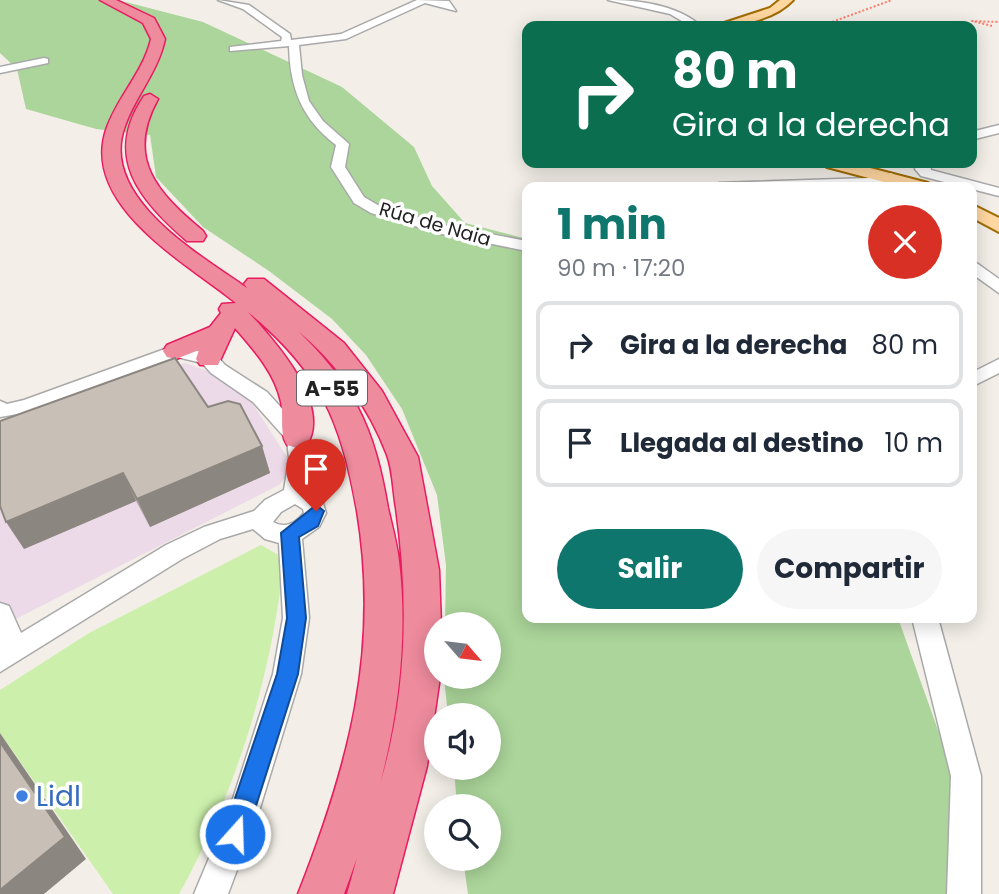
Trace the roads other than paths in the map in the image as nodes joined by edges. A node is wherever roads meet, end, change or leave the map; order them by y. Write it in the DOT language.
graph roads {
  1 [pos="106,0"];
  2 [pos="130,0"];
  3 [pos="222,0"];
  4 [pos="424,0"];
  5 [pos="612,0"];
  6 [pos="787,0"];
  7 [pos="453,9"];
  8 [pos="691,21"];
  9 [pos="738,21"];
  10 [pos="290,43"];
  11 [pos="234,49"];
  12 [pos="44,61"];
  13 [pos="0,70"];
  14 [pos="999,129"];
  15 [pos="977,134"];
  16 [pos="111,159"];
  17 [pos="854,168"];
  18 [pos="923,168"];
  19 [pos="891,177"];
  20 [pos="873,182"];
  21 [pos="904,182"];
  22 [pos="961,182"];
  23 [pos="977,186"];
  24 [pos="977,192"];
  25 [pos="999,192"];
  26 [pos="977,213"];
  27 [pos="999,226"];
  28 [pos="522,245"];
  29 [pos="977,269"];
  30 [pos="999,288"];
  31 [pos="226,323"];
  32 [pos="176,351"];
  33 [pos="209,359"];
  34 [pos="999,365"];
  35 [pos="977,378"];
  36 [pos="0,408"];
  37 [pos="297,438"];
  38 [pos="294,495"];
  39 [pos="263,517"];
  40 [pos="290,533"];
  41 [pos="0,614"];
  42 [pos="926,623"];
  43 [pos="7,655"];
  44 [pos="211,894"];
  45 [pos="321,894"];
  46 [pos="370,894"];
  47 [pos="964,894"];
  1 -- 16 [label="highway, A-55"];
  2 -- 46 [label="highway, A-55"];
  3 -- 10 [label="street"];
  4 -- 7 [label="street"];
  4 -- 10 [label="street"];
  5 -- 8 [label="street"];
  6 -- 9 [label="main road"];
  10 -- 11 [label="street"];
  10 -- 28 [label="street, Rúa de Naia"];
  12 -- 13 [label="street"];
  14 -- 15 [label="street"];
  16 -- 31 [label="highway, A-55"];
  16 -- 45 [label="highway, A-55"];
  17 -- 19 [label="main road"];
  18 -- 22 [label="street"];
  19 -- 20 [label="street"];
  19 -- 21 [label="main road"];
  23 -- 25 [label="street"];
  24 -- 25 [label="street"];
  26 -- 27 [label="main road"];
  29 -- 30 [label="street"];
  31 -- 32 [label="highway"];
  31 -- 33 [label="highway"];
  31 -- 37 [label="highway"];
  32 -- 33 [label="street"];
  32 -- 36 [label="street"];
  33 -- 37 [label="street"];
  34 -- 35 [label="street"];
  37 -- 38 [label="street"];
  38 -- 39 [label="street"];
  38 -- 40 [label="street"];
  39 -- 40 [label="street"];
  39 -- 43 [label="street"];
  40 -- 44 [label="street"];
  41 -- 43 [label="street"];
  42 -- 47 [label="street"];
}
